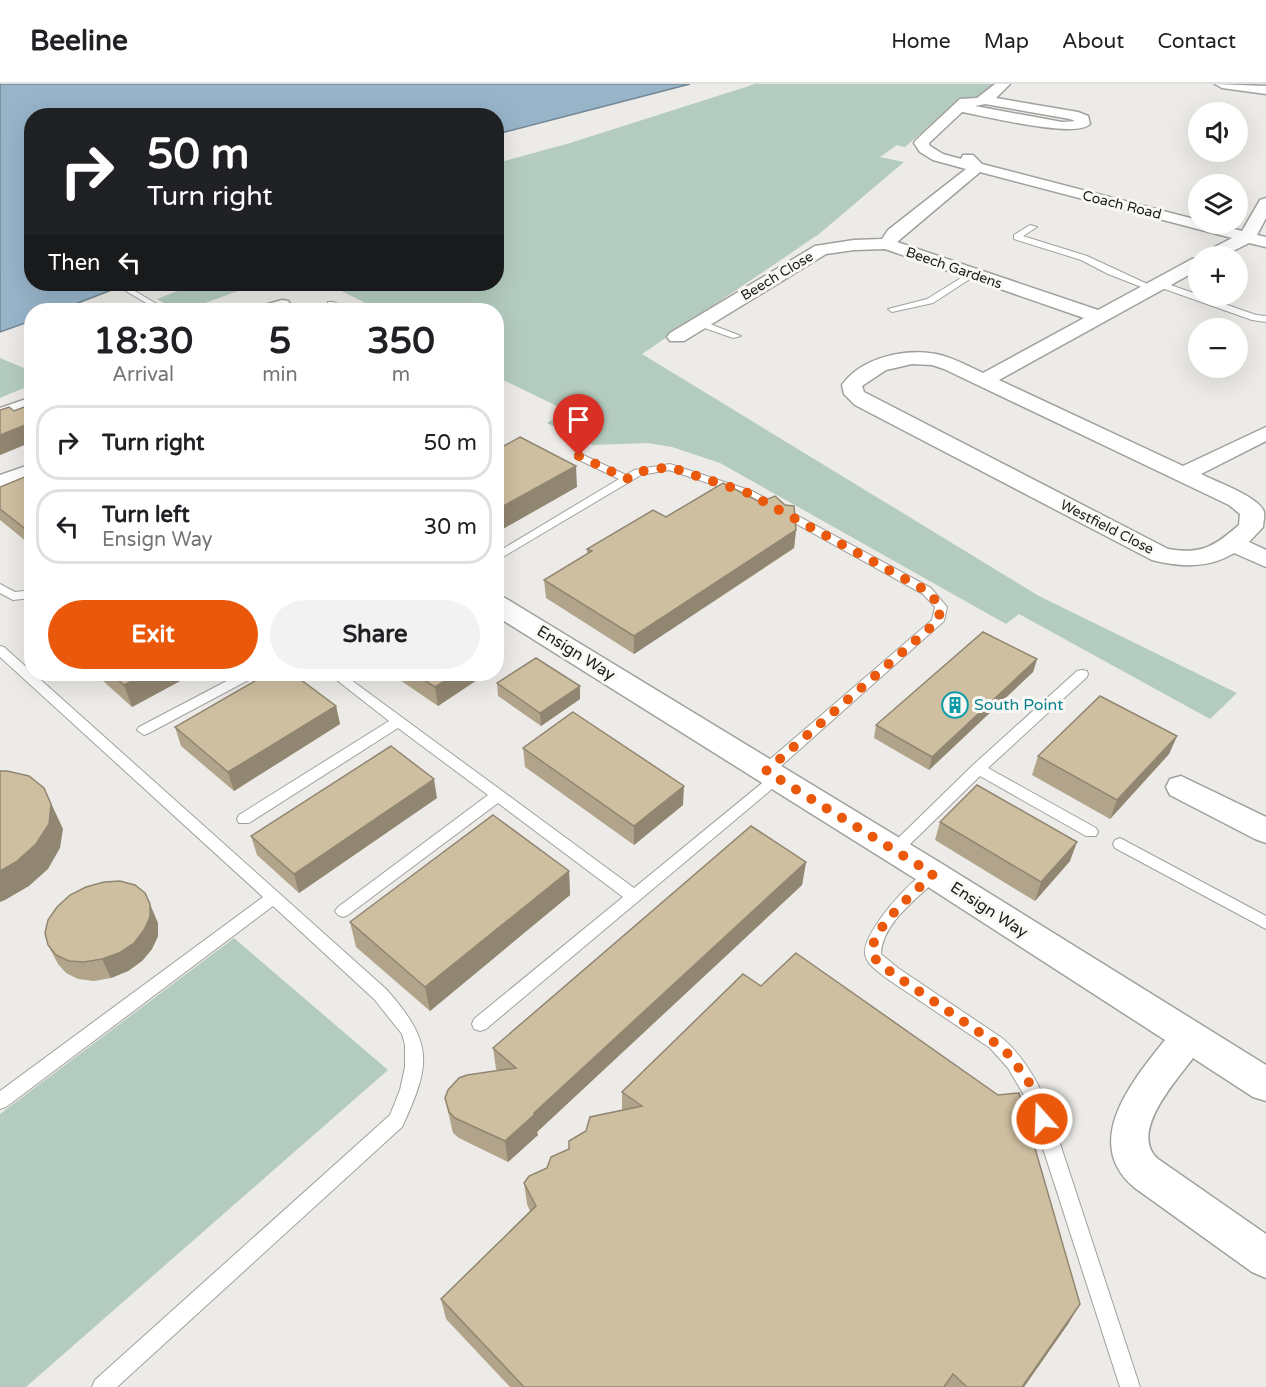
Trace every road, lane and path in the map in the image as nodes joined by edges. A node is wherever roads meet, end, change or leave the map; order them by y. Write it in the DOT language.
graph roads {
  1 [pos="1004,84"];
  2 [pos="1222,84"];
  3 [pos="1266,90"];
  4 [pos="986,100"];
  5 [pos="964,101"];
  6 [pos="944,136"];
  7 [pos="977,167"];
  8 [pos="1266,203"];
  9 [pos="1033,226"];
  10 [pos="1247,237"];
  11 [pos="1266,242"];
  12 [pos="887,243"];
  13 [pos="1230,246"];
  14 [pos="1188,268"];
  15 [pos="972,275"];
  16 [pos="1156,286"];
  17 [pos="130,291"];
  18 [pos="151,303"];
  19 [pos="892,309"];
  20 [pos="1099,317"];
  21 [pos="1266,319"];
  22 [pos="699,323"];
  23 [pos="736,336"];
  24 [pos="677,337"];
  25 [pos="985,380"];
  26 [pos="24,406"];
  27 [pos="0,415"];
  28 [pos="1266,433"];
  29 [pos="579,456"];
  30 [pos="24,474"];
  31 [pos="1184,474"];
  32 [pos="627,479"];
  33 [pos="0,483"];
  34 [pos="1233,543"];
  35 [pos="504,553"];
  36 [pos="1266,560"];
  37 [pos="0,588"];
  38 [pos="24,595"];
  39 [pos="504,609"];
  40 [pos="0,651"];
  41 [pos="24,673"];
  42 [pos="1082,675"];
  43 [pos="33,681"];
  44 [pos="236,681"];
  45 [pos="345,681"];
  46 [pos="399,721"];
  47 [pos="144,730"];
  48 [pos="978,769"];
  49 [pos="772,774"];
  50 [pos="1181,787"];
  51 [pos="498,795"];
  52 [pos="244,819"];
  53 [pos="1266,831"];
  54 [pos="1091,832"];
  55 [pos="1120,844"];
  56 [pos="895,850"];
  57 [pos="933,874"];
  58 [pos="634,897"];
  59 [pos="273,898"];
  60 [pos="344,911"];
  61 [pos="1266,923"];
  62 [pos="480,1024"];
  63 [pos="1188,1037"];
  64 [pos="1262,1074"];
  65 [pos="0,1101"];
  66 [pos="1266,1258"];
  67 [pos="102,1387"];
  68 [pos="1130,1387"];
  1 -- 4 [label="street"];
  2 -- 3 [label="street"];
  4 -- 5 [label="street"];
  4 -- 5 [label="street"];
  5 -- 6 [label="street"];
  6 -- 7 [label="street, Coach Road"];
  6 -- 7 [label="street, Coach Road"];
  7 -- 10 [label="street, Coach Road"];
  7 -- 12 [label="street, Beech Gardens"];
  8 -- 10 [label="street"];
  9 -- 16 [label="lane"];
  10 -- 11 [label="street, Coach Road"];
  10 -- 13 [label="street"];
  12 -- 15 [label="street, Beech Gardens"];
  12 -- 22 [label="street, Beech Close"];
  14 -- 16 [label="street"];
  15 -- 19 [label="lane"];
  15 -- 20 [label="street, Beech Gardens"];
  16 -- 20 [label="street"];
  16 -- 21 [label="lane"];
  17 -- 18 [label="lane"];
  20 -- 25 [label="street"];
  22 -- 23 [label="lane"];
  22 -- 24 [label="street, Beech Close"];
  25 -- 31 [label="street, Westfield Close"];
  25 -- 34 [label="street, Westfield Close"];
  26 -- 27 [label="street"];
  28 -- 31 [label="street"];
  29 -- 32 [label="lane"];
  30 -- 33 [label="street"];
  31 -- 34 [label="street, Westfield Close"];
  32 -- 35 [label="lane"];
  32 -- 49 [label="lane"];
  34 -- 36 [label="street"];
  37 -- 38 [label="lane"];
  39 -- 49 [label="street, Ensign Way"];
  40 -- 41 [label="lane"];
  42 -- 48 [label="lane"];
  43 -- 59 [label="lane"];
  44 -- 47 [label="lane"];
  45 -- 46 [label="lane"];
  46 -- 51 [label="lane"];
  46 -- 52 [label="lane"];
  48 -- 54 [label="lane"];
  48 -- 56 [label="lane"];
  49 -- 56 [label="street, Ensign Way"];
  49 -- 58 [label="lane"];
  50 -- 53 [label="street"];
  51 -- 58 [label="lane"];
  51 -- 60 [label="lane"];
  55 -- 61 [label="lane"];
  56 -- 57 [label="street, Ensign Way"];
  57 -- 63 [label="street, Ensign Way"];
  57 -- 68 [label="lane"];
  58 -- 62 [label="lane"];
  59 -- 65 [label="lane"];
  59 -- 67 [label="lane"];
  63 -- 64 [label="street, Ensign Way"];
  63 -- 66 [label="street"];
}
